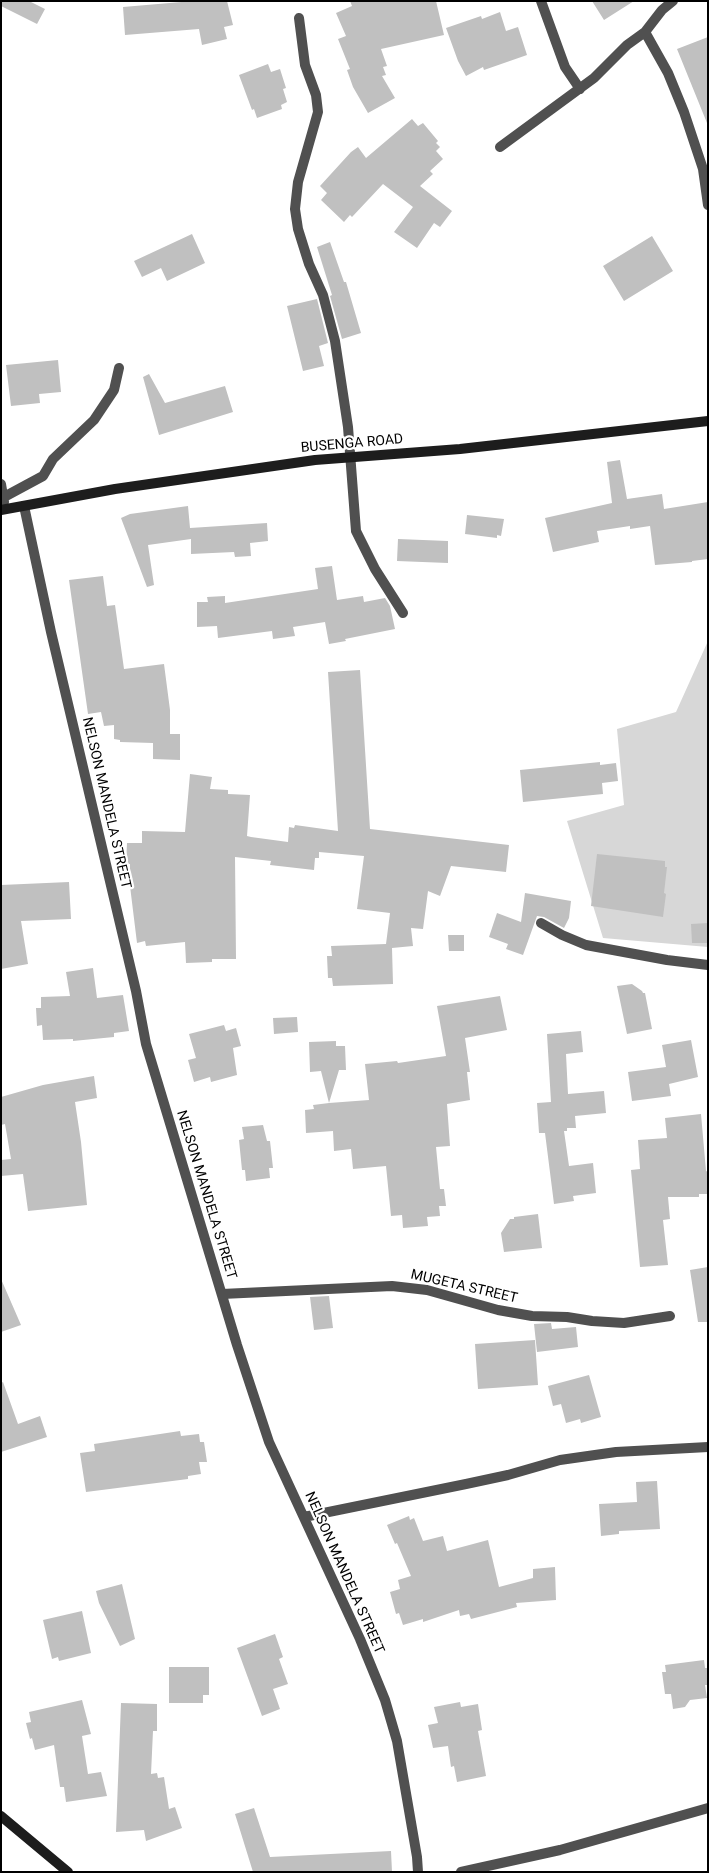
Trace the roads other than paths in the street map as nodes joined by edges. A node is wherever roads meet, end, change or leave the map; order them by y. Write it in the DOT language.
graph roads {
  1 [pos="541,1"];
  2 [pos="673,1"];
  3 [pos="298,18"];
  4 [pos="645,32"];
  5 [pos="580,89"];
  6 [pos="500,147"];
  7 [pos="708,205"];
  8 [pos="119,368"];
  9 [pos="708,421"];
  10 [pos="350,457"];
  11 [pos="1,484"];
  12 [pos="4,497"];
  13 [pos="24,506"];
  14 [pos="3,510"];
  15 [pos="403,613"];
  16 [pos="541,923"];
  17 [pos="708,965"];
  18 [pos="222,1294"];
  19 [pos="670,1316"];
  20 [pos="708,1447"];
  21 [pos="304,1516"];
  22 [pos="708,1808"];
  23 [pos="1,1816"];
  24 [pos="68,1872"];
  25 [pos="418,1872"];
  26 [pos="461,1872"];
  1 -- 5 [label="street"];
  2 -- 4 [label="street"];
  3 -- 10 [label="street"];
  4 -- 5 [label="street"];
  4 -- 7 [label="street"];
  5 -- 6 [label="street"];
  8 -- 12 [label="street"];
  9 -- 10 [label="street, BUSENGA ROAD"];
  10 -- 13 [label="street, BUSENGA ROAD"];
  10 -- 15 [label="street"];
  11 -- 12 [label="street"];
  12 -- 14 [label="street"];
  13 -- 14 [label="street, BUSENGA ROAD"];
  13 -- 18 [label="street, NELSON MANDELA STREET"];
  16 -- 17 [label="street"];
  18 -- 19 [label="street, MUGETA STREET"];
  18 -- 21 [label="street, NELSON MANDELA STREET"];
  20 -- 21 [label="street"];
  21 -- 25 [label="street, NELSON MANDELA STREET"];
  22 -- 26 [label="street"];
  23 -- 24 [label="street"];
}
